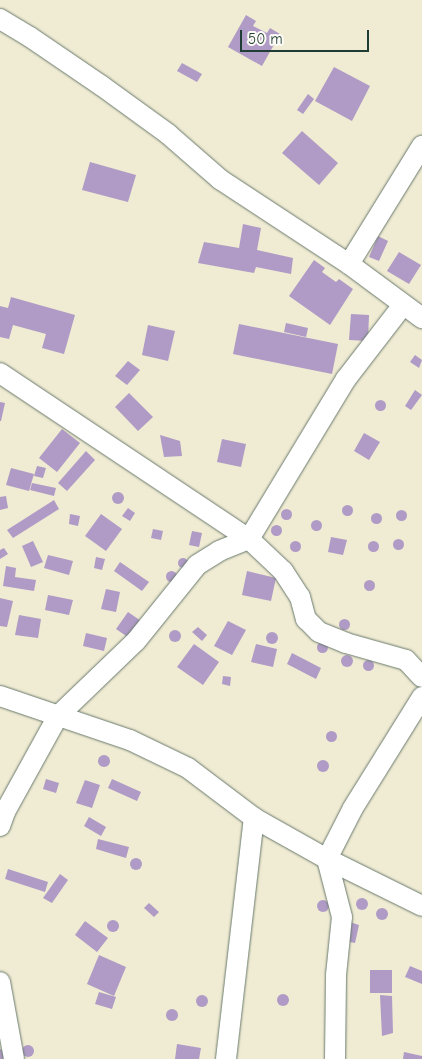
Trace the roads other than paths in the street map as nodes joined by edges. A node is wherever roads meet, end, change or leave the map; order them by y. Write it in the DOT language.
graph roads {
  1 [pos="0,20"];
  2 [pos="422,146"];
  3 [pos="349,264"];
  4 [pos="403,305"];
  5 [pos="422,318"];
  6 [pos="0,373"];
  7 [pos="249,538"];
  8 [pos="422,677"];
  9 [pos="0,696"];
  10 [pos="422,697"];
  11 [pos="58,716"];
  12 [pos="254,818"];
  13 [pos="0,826"];
  14 [pos="326,859"];
  15 [pos="422,906"];
  16 [pos="0,982"];
  17 [pos="14,1059"];
  18 [pos="226,1059"];
  19 [pos="335,1059"];
  1 -- 3 [label="street"];
  2 -- 3 [label="street"];
  3 -- 4 [label="street"];
  4 -- 5 [label="street"];
  4 -- 7 [label="street"];
  6 -- 7 [label="street"];
  7 -- 8 [label="street"];
  7 -- 11 [label="street"];
  9 -- 11 [label="street"];
  10 -- 14 [label="street"];
  11 -- 12 [label="street"];
  11 -- 13 [label="street"];
  12 -- 14 [label="street"];
  12 -- 18 [label="street"];
  14 -- 15 [label="street"];
  14 -- 19 [label="street"];
  16 -- 17 [label="street"];
}
